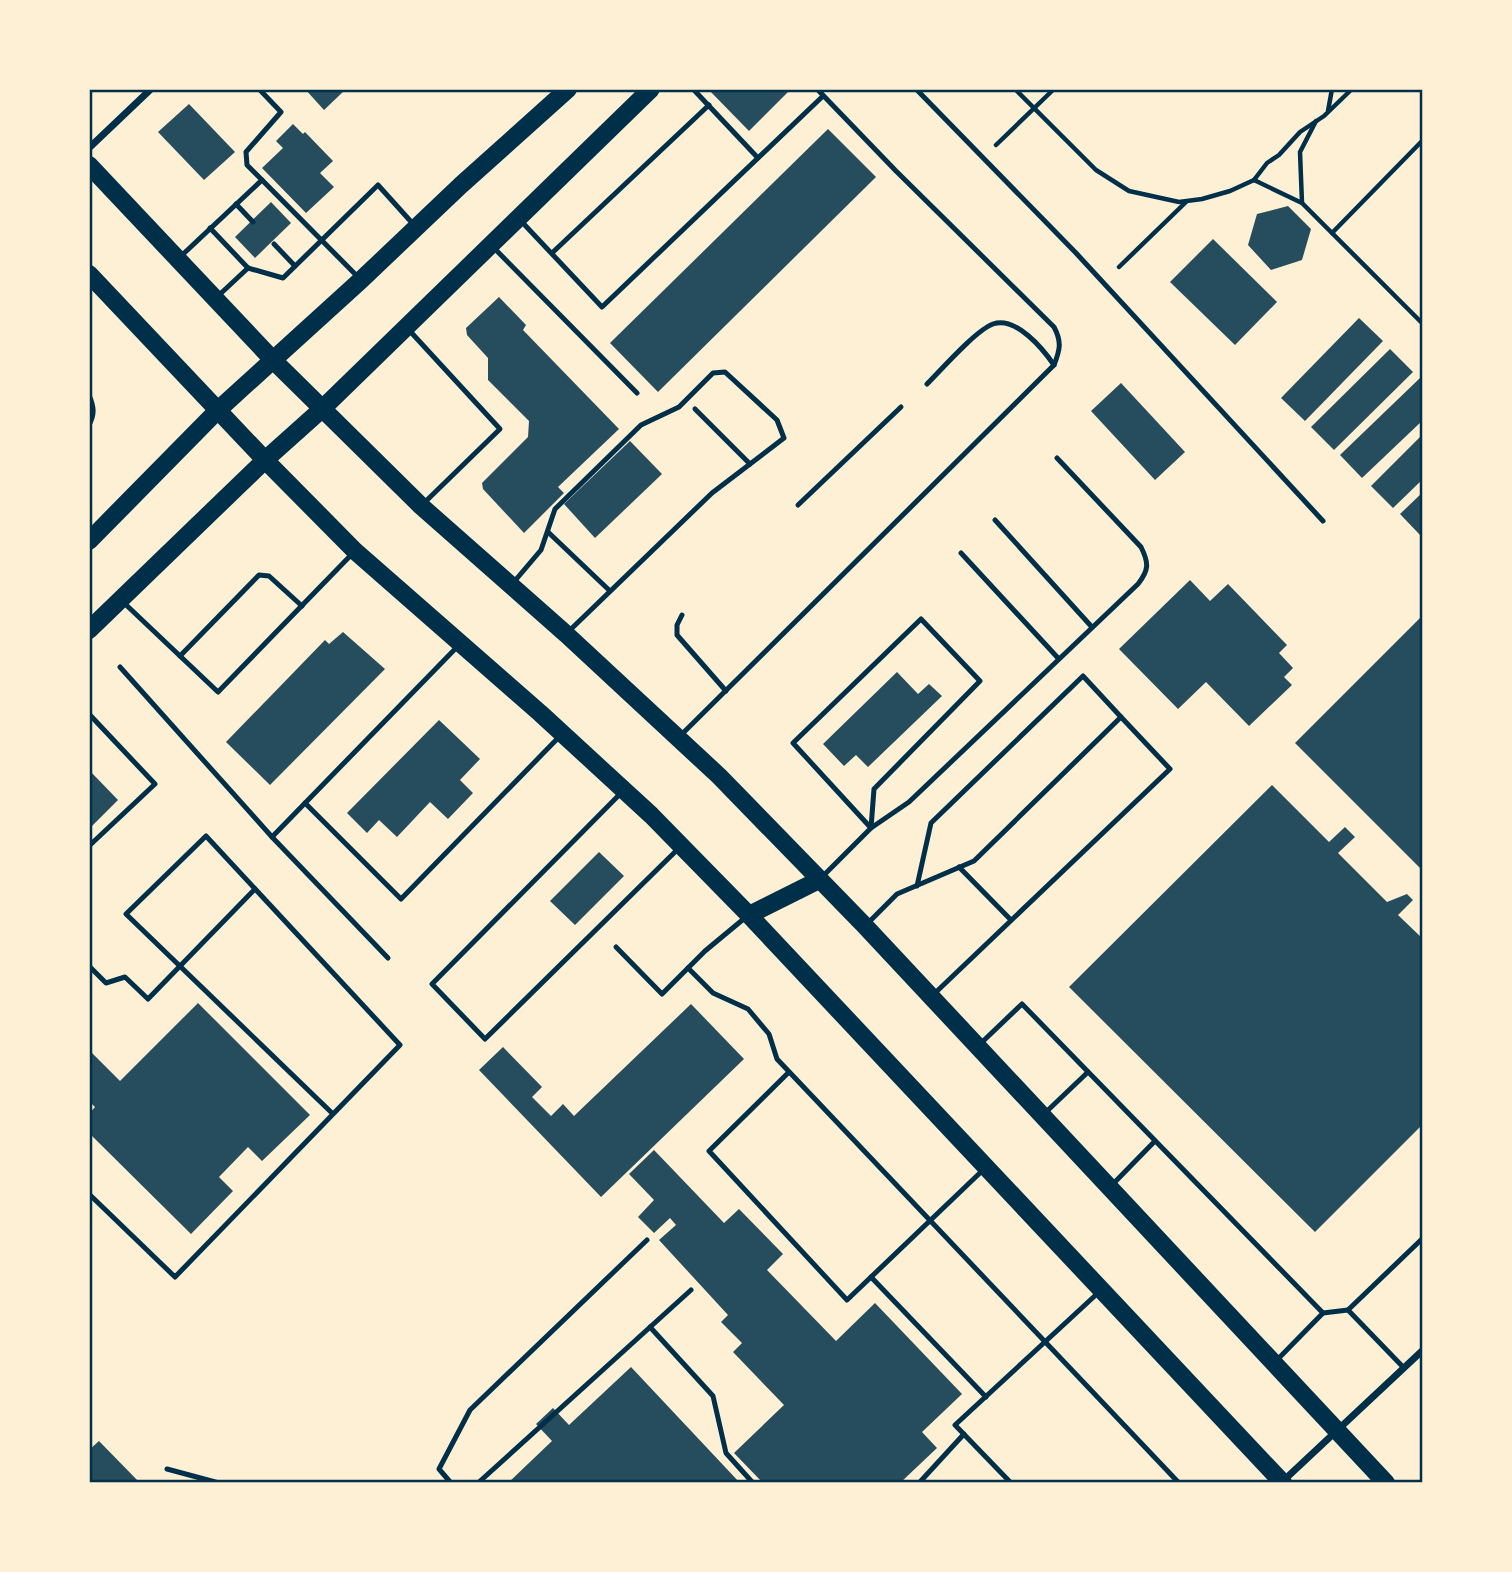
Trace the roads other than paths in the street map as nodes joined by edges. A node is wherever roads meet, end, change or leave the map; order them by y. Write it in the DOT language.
graph roads {
  1 [pos="151,89"];
  2 [pos="259,89"];
  3 [pos="568,89"];
  4 [pos="651,89"];
  5 [pos="693,89"];
  6 [pos="817,89"];
  7 [pos="916,89"];
  8 [pos="823,96"];
  9 [pos="709,106"];
  10 [pos="89,148"];
  11 [pos="758,158"];
  12 [pos="89,165"];
  13 [pos="262,180"];
  14 [pos="236,204"];
  15 [pos="518,218"];
  16 [pos="253,222"];
  17 [pos="416,227"];
  18 [pos="211,228"];
  19 [pos="322,240"];
  20 [pos="274,244"];
  21 [pos="491,244"];
  22 [pos="552,253"];
  23 [pos="178,259"];
  24 [pos="295,266"];
  25 [pos="248,268"];
  26 [pos="91,278"];
  27 [pos="361,281"];
  28 [pos="215,299"];
  29 [pos="407,327"];
  30 [pos="273,360"];
  31 [pos="1054,365"];
  32 [pos="927,384"];
  33 [pos="637,393"];
  34 [pos="89,396"];
  35 [pos="901,407"];
  36 [pos="322,409"];
  37 [pos="695,409"];
  38 [pos="218,410"];
  39 [pos="89,425"];
  40 [pos="1057,458"];
  41 [pos="265,460"];
  42 [pos="750,464"];
  43 [pos="798,505"];
  44 [pos="421,506"];
  45 [pos="995,520"];
  46 [pos="1324,521"];
  47 [pos="548,532"];
  48 [pos="89,541"];
  49 [pos="355,551"];
  50 [pos="961,553"];
  51 [pos="512,585"];
  52 [pos="610,591"];
  53 [pos="120,599"];
  54 [pos="302,606"];
  55 [pos="682,615"];
  56 [pos="1091,626"];
  57 [pos="89,630"];
  58 [pos="566,634"];
  59 [pos="460,645"];
  60 [pos="180,656"];
  61 [pos="1058,658"];
  62 [pos="120,667"];
  63 [pos="726,691"];
  64 [pos="89,714"];
  65 [pos="1121,717"];
  66 [pos="562,734"];
  67 [pos="679,737"];
  68 [pos="624,789"];
  69 [pos="304,803"];
  70 [pos="871,828"];
  71 [pos="272,836"];
  72 [pos="89,846"];
  73 [pos="681,846"];
  74 [pos="959,867"];
  75 [pos="819,880"];
  76 [pos="917,886"];
  77 [pos="255,889"];
  78 [pos="749,915"];
  79 [pos="1011,920"];
  80 [pos="865,926"];
  81 [pos="616,947"];
  82 [pos="388,958"];
  83 [pos="179,965"];
  84 [pos="89,966"];
  85 [pos="688,968"];
  86 [pos="931,997"];
  87 [pos="977,1046"];
  88 [pos="789,1072"];
  89 [pos="1088,1072"];
  90 [pos="332,1114"];
  91 [pos="1042,1115"];
  92 [pos="1155,1141"];
  93 [pos="985,1168"];
  94 [pos="1109,1187"];
  95 [pos="89,1194"];
  96 [pos="930,1220"];
  97 [pos="1423,1238"];
  98 [pos="647,1240"];
  99 [pos="871,1277"];
  100 [pos="691,1290"];
  101 [pos="1101,1290"];
  102 [pos="1348,1310"];
  103 [pos="1323,1312"];
  104 [pos="650,1327"];
  105 [pos="1045,1342"];
  106 [pos="1423,1350"];
  107 [pos="1274,1363"];
  108 [pos="1404,1368"];
  109 [pos="986,1396"];
  110 [pos="1338,1432"];
  111 [pos="964,1434"];
  112 [pos="167,1469"];
  113 [pos="219,1483"];
  114 [pos="451,1483"];
  115 [pos="478,1483"];
  116 [pos="754,1483"];
  117 [pos="919,1483"];
  118 [pos="1011,1483"];
  119 [pos="1179,1483"];
  120 [pos="1282,1483"];
  121 [pos="1386,1483"];
  1 -- 10 [label="street"];
  2 -- 13 [label="lane"];
  3 -- 17 [label="main road"];
  4 -- 15 [label="main road"];
  5 -- 9 [label="lane"];
  6 -- 8 [label="lane"];
  7 -- 46 [label="lane"];
  8 -- 11 [label="lane"];
  8 -- 31 [label="lane"];
  9 -- 11 [label="lane"];
  9 -- 22 [label="lane"];
  11 -- 22 [label="lane"];
  12 -- 23 [label="main road"];
  13 -- 14 [label="lane"];
  13 -- 19 [label="lane"];
  14 -- 16 [label="lane"];
  14 -- 18 [label="lane"];
  15 -- 21 [label="main road"];
  15 -- 22 [label="lane"];
  17 -- 19 [label="lane"];
  17 -- 27 [label="main road"];
  18 -- 23 [label="lane"];
  18 -- 25 [label="lane"];
  19 -- 24 [label="lane"];
  19 -- 27 [label="lane"];
  20 -- 24 [label="lane"];
  21 -- 29 [label="main road"];
  21 -- 33 [label="lane"];
  23 -- 28 [label="main road"];
  24 -- 25 [label="lane"];
  25 -- 28 [label="lane"];
  26 -- 38 [label="main road"];
  27 -- 30 [label="main road"];
  28 -- 30 [label="main road"];
  29 -- 36 [label="main road"];
  29 -- 44 [label="lane"];
  30 -- 36 [label="main road"];
  30 -- 38 [label="main road"];
  31 -- 32 [label="lane"];
  31 -- 63 [label="lane"];
  34 -- 39 [label="lane"];
  35 -- 43 [label="lane"];
  36 -- 41 [label="main road"];
  36 -- 44 [label="main road"];
  37 -- 42 [label="lane"];
  38 -- 41 [label="main road"];
  38 -- 48 [label="main road"];
  40 -- 56 [label="lane"];
  41 -- 49 [label="main road"];
  41 -- 53 [label="main road"];
  42 -- 47 [label="lane"];
  42 -- 52 [label="lane"];
  44 -- 51 [label="main road"];
  45 -- 56 [label="lane"];
  47 -- 51 [label="lane"];
  47 -- 52 [label="lane"];
  49 -- 54 [label="lane"];
  49 -- 59 [label="main road"];
  50 -- 61 [label="lane"];
  51 -- 58 [label="main road"];
  52 -- 58 [label="lane"];
  53 -- 57 [label="main road"];
  53 -- 60 [label="lane"];
  54 -- 60 [label="lane"];
  54 -- 60 [label="lane"];
  55 -- 63 [label="lane"];
  56 -- 61 [label="lane"];
  58 -- 67 [label="main road"];
  59 -- 66 [label="main road"];
  59 -- 69 [label="lane"];
  61 -- 70 [label="lane"];
  62 -- 71 [label="lane"];
  63 -- 67 [label="lane"];
  64 -- 72 [label="lane"];
  65 -- 74 [label="lane"];
  65 -- 76 [label="lane"];
  65 -- 79 [label="lane"];
  66 -- 68 [label="main road"];
  66 -- 69 [label="lane"];
  67 -- 75 [label="main road"];
  68 -- 73 [label="main road"];
  68 -- 73 [label="lane"];
  69 -- 71 [label="lane"];
  70 -- 70 [label="lane"];
  70 -- 75 [label="lane"];
  71 -- 82 [label="lane"];
  73 -- 78 [label="main road"];
  74 -- 76 [label="lane"];
  74 -- 79 [label="lane"];
  75 -- 78 [label="main road"];
  75 -- 80 [label="main road"];
  76 -- 80 [label="lane"];
  77 -- 83 [label="lane"];
  77 -- 83 [label="lane"];
  77 -- 90 [label="lane"];
  78 -- 85 [label="lane"];
  78 -- 93 [label="main road"];
  79 -- 86 [label="lane"];
  80 -- 86 [label="main road"];
  81 -- 85 [label="lane"];
  83 -- 84 [label="lane"];
  83 -- 90 [label="lane"];
  85 -- 88 [label="lane"];
  86 -- 87 [label="main road"];
  87 -- 89 [label="lane"];
  87 -- 91 [label="main road"];
  88 -- 96 [label="lane"];
  88 -- 99 [label="lane"];
  89 -- 91 [label="lane"];
  89 -- 92 [label="lane"];
  90 -- 95 [label="lane"];
  91 -- 94 [label="main road"];
  92 -- 94 [label="lane"];
  92 -- 103 [label="lane"];
  93 -- 96 [label="lane"];
  93 -- 101 [label="main road"];
  94 -- 107 [label="main road"];
  96 -- 99 [label="lane"];
  96 -- 105 [label="lane"];
  97 -- 102 [label="lane"];
  98 -- 114 [label="lane"];
  99 -- 109 [label="lane"];
  100 -- 104 [label="lane"];
  101 -- 105 [label="lane"];
  101 -- 120 [label="main road"];
  102 -- 103 [label="lane"];
  102 -- 108 [label="lane"];
  103 -- 107 [label="lane"];
  104 -- 115 [label="lane"];
  104 -- 116 [label="lane"];
  105 -- 109 [label="lane"];
  105 -- 119 [label="lane"];
  106 -- 108 [label="street"];
  107 -- 110 [label="main road"];
  108 -- 110 [label="street"];
  109 -- 111 [label="lane"];
  110 -- 120 [label="street"];
  110 -- 121 [label="main road"];
  111 -- 117 [label="lane"];
  111 -- 118 [label="lane"];
  112 -- 113 [label="lane"];
}
